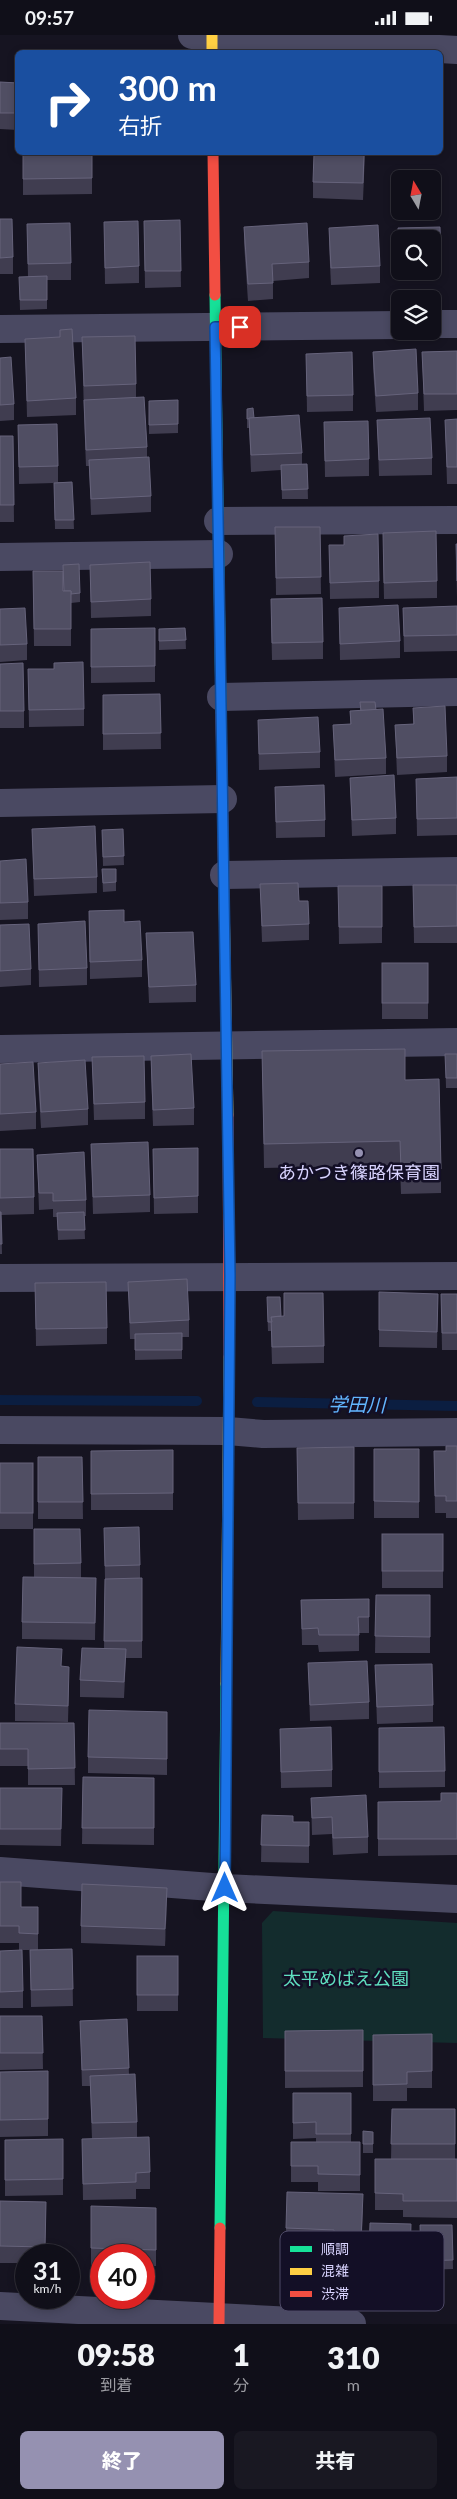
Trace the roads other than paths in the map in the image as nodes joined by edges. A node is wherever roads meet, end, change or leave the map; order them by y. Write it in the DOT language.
graph roads {
  1 [pos="207,40"];
  2 [pos="402,41"];
  3 [pos="457,50"];
  4 [pos="213,155"];
  5 [pos="441,324"];
  6 [pos="457,324"];
  7 [pos="391,325"];
  8 [pos="215,327"];
  9 [pos="0,329"];
  10 [pos="457,520"];
  11 [pos="218,521"];
  12 [pos="219,554"];
  13 [pos="0,557"];
  14 [pos="457,693"];
  15 [pos="222,697"];
  16 [pos="223,799"];
  17 [pos="0,803"];
  18 [pos="457,871"];
  19 [pos="224,875"];
  20 [pos="457,1042"];
  21 [pos="227,1044"];
  22 [pos="0,1049"];
  23 [pos="230,1276"];
  24 [pos="457,1276"];
  25 [pos="0,1278"];
  26 [pos="0,1430"];
  27 [pos="228,1431"];
  28 [pos="457,1432"];
  29 [pos="0,1871"];
  30 [pos="225,1888"];
  31 [pos="457,1899"];
  32 [pos="0,2306"];
  33 [pos="220,2321"];
  34 [pos="352,2324"];
  1 -- 2 [label="street"];
  2 -- 3 [label="street"];
  4 -- 8 [label="street"];
  5 -- 6 [label="street"];
  7 -- 8 [label="street"];
  8 -- 9 [label="street"];
  8 -- 11 [label="street"];
  10 -- 11 [label="street"];
  11 -- 12 [label="street"];
  12 -- 13 [label="street"];
  12 -- 15 [label="street"];
  14 -- 15 [label="street"];
  15 -- 16 [label="street"];
  16 -- 17 [label="street"];
  16 -- 19 [label="street"];
  18 -- 19 [label="street"];
  19 -- 21 [label="street"];
  20 -- 21 [label="street"];
  21 -- 22 [label="street"];
  21 -- 23 [label="street"];
  23 -- 24 [label="street"];
  23 -- 25 [label="street"];
  23 -- 27 [label="street"];
  26 -- 27 [label="street"];
  27 -- 28 [label="street"];
  27 -- 30 [label="street"];
  29 -- 30 [label="street"];
  30 -- 31 [label="street"];
  30 -- 33 [label="street"];
  32 -- 33 [label="street"];
  33 -- 34 [label="street"];
}
